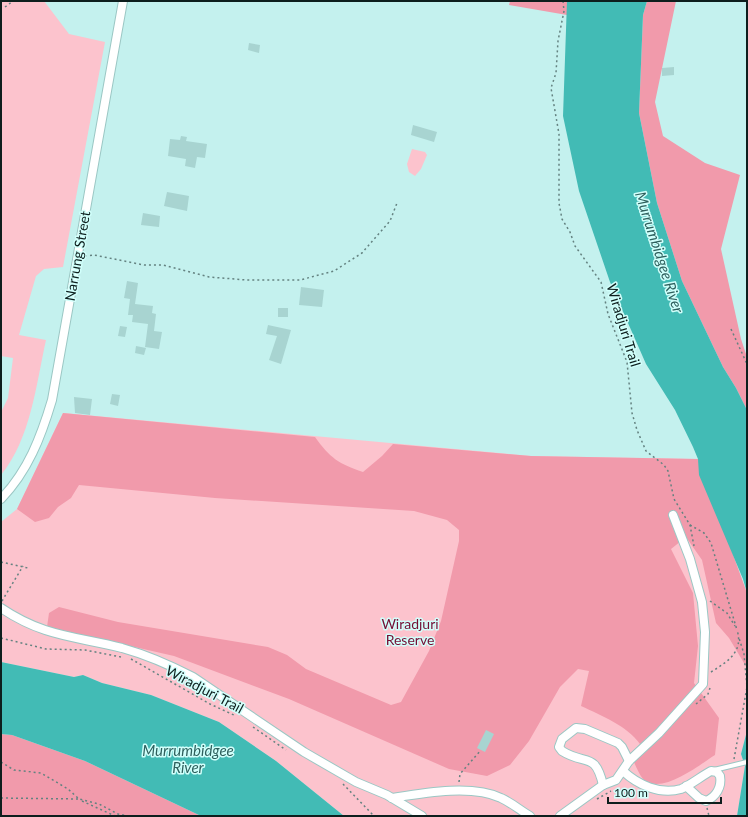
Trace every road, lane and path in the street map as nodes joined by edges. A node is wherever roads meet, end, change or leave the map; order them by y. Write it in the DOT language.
graph roads {
  1 [pos="12,1"];
  2 [pos="123,1"];
  3 [pos="563,1"];
  4 [pos="5,7"];
  5 [pos="397,203"];
  6 [pos="76,261"];
  7 [pos="731,329"];
  8 [pos="747,364"];
  9 [pos="1,499"];
  10 [pos="673,515"];
  11 [pos="690,525"];
  12 [pos="695,551"];
  13 [pos="1,562"];
  14 [pos="23,566"];
  15 [pos="28,568"];
  16 [pos="1,603"];
  17 [pos="1,608"];
  18 [pos="709,608"];
  19 [pos="737,630"];
  20 [pos="1,638"];
  21 [pos="739,638"];
  22 [pos="712,664"];
  23 [pos="711,672"];
  24 [pos="708,678"];
  25 [pos="696,705"];
  26 [pos="239,718"];
  27 [pos="252,727"];
  28 [pos="480,750"];
  29 [pos="292,753"];
  30 [pos="1,762"];
  31 [pos="630,762"];
  32 [pos="747,762"];
  33 [pos="734,765"];
  34 [pos="623,771"];
  35 [pos="711,771"];
  36 [pos="341,783"];
  37 [pos="604,785"];
  38 [pos="686,786"];
  39 [pos="458,791"];
  40 [pos="611,791"];
  41 [pos="1,798"];
  42 [pos="392,798"];
  43 [pos="79,799"];
  44 [pos="595,801"];
  45 [pos="115,816"];
  46 [pos="129,816"];
  47 [pos="374,816"];
  48 [pos="422,816"];
  49 [pos="530,816"];
  50 [pos="560,816"];
  1 -- 4 [label="path"];
  2 -- 6 [label="street, Narrung Street"];
  3 -- 11 [label="path, Wiradjuri Trail"];
  5 -- 6 [label="path"];
  6 -- 9 [label="street, Narrung Street"];
  7 -- 8 [label="path"];
  10 -- 24 [label="street"];
  11 -- 12 [label="path, Wiradjuri Trail"];
  11 -- 19 [label="path"];
  13 -- 14 [label="path"];
  14 -- 15 [label="path"];
  14 -- 16 [label="path"];
  17 -- 42 [label="street"];
  18 -- 19 [label="path"];
  19 -- 21 [label="path"];
  20 -- 26 [label="path, Wiradjuri Trail"];
  21 -- 23 [label="path"];
  21 -- 33 [label="path"];
  22 -- 23 [label="path"];
  23 -- 24 [label="path"];
  23 -- 24 [label="path"];
  24 -- 25 [label="path"];
  24 -- 31 [label="street"];
  27 -- 29 [label="path, Wiradjuri Trail"];
  28 -- 39 [label="path"];
  30 -- 43 [label="path"];
  31 -- 34 [label="street"];
  31 -- 37 [label="street"];
  32 -- 33 [label="lane"];
  33 -- 35 [label="lane"];
  34 -- 37 [label="street"];
  34 -- 38 [label="street"];
  35 -- 38 [label="street"];
  35 -- 38 [label="street"];
  36 -- 47 [label="path"];
  37 -- 50 [label="street"];
  39 -- 42 [label="street"];
  39 -- 49 [label="street"];
  40 -- 44 [label="path"];
  41 -- 43 [label="path"];
  42 -- 48 [label="street"];
  43 -- 45 [label="path"];
  43 -- 46 [label="path"];
}
